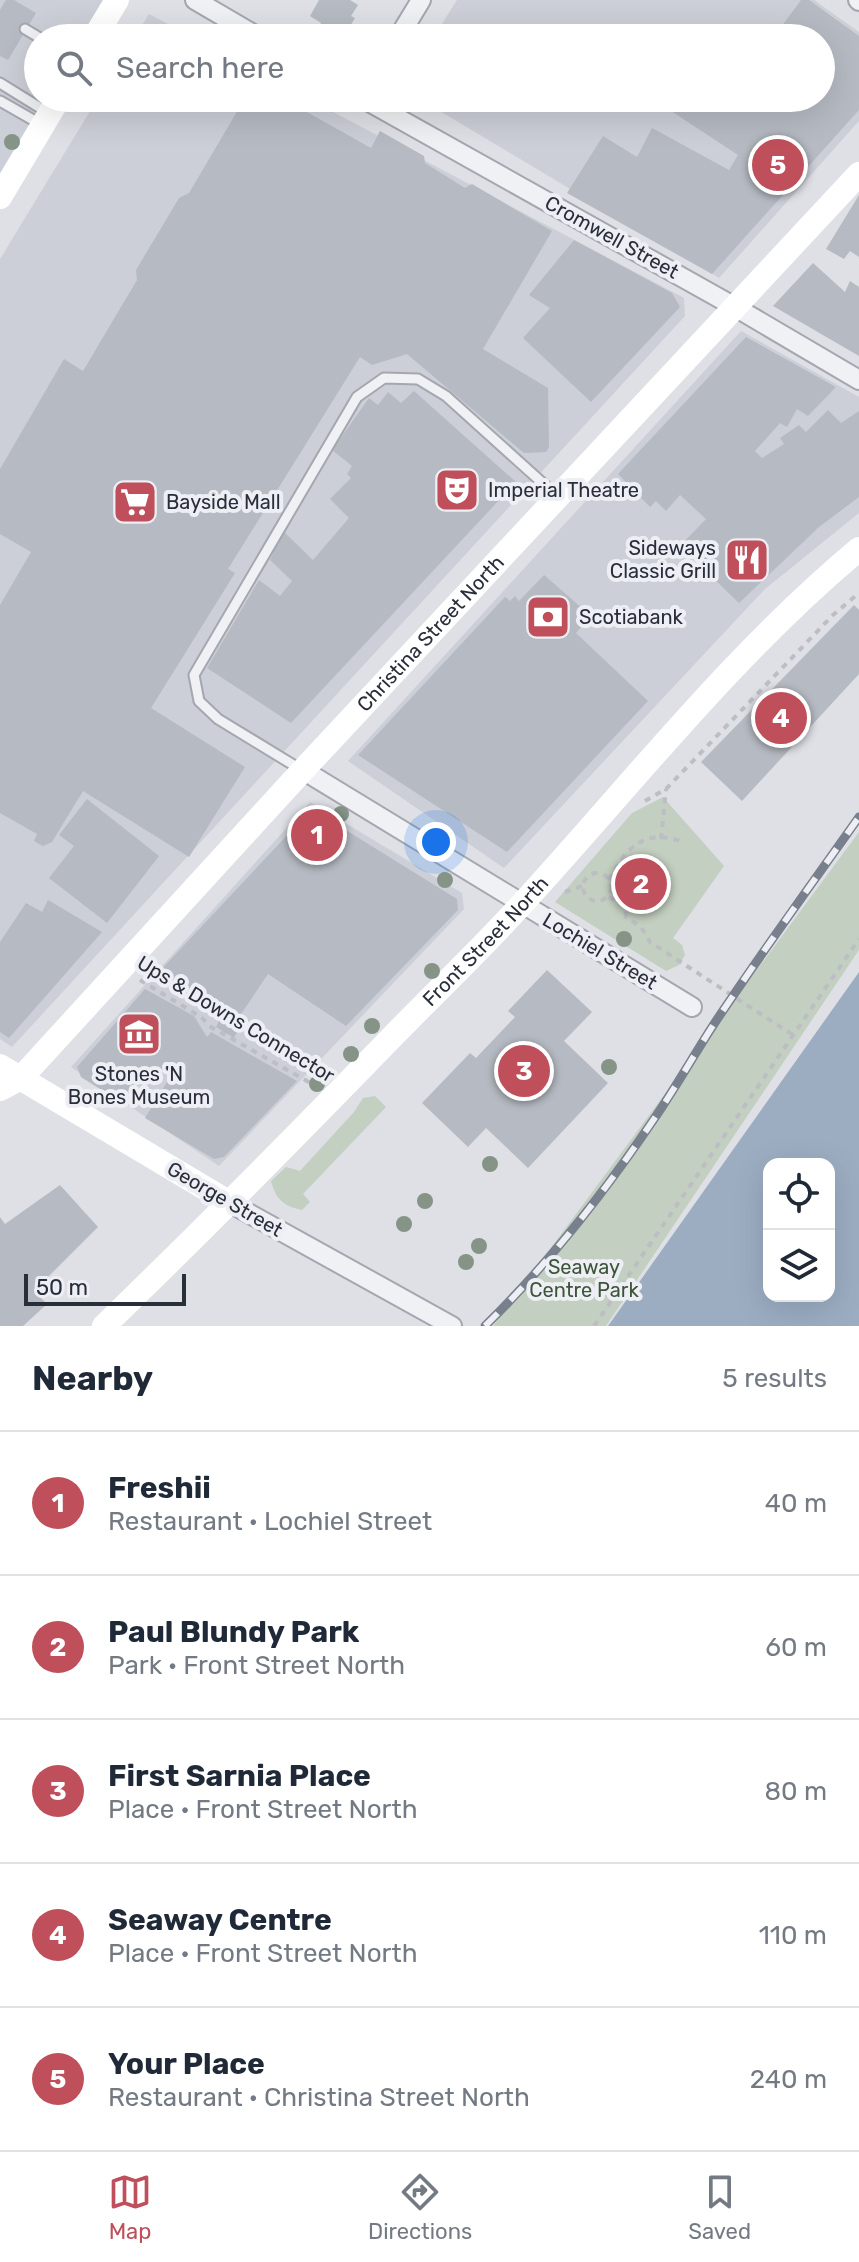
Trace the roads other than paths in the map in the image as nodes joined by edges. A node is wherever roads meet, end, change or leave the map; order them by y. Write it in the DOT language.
graph roads {
  1 [pos="117,0"];
  2 [pos="195,0"];
  3 [pos="421,0"];
  4 [pos="102,24"];
  5 [pos="236,24"];
  6 [pos="406,24"];
  7 [pos="0,83"];
  8 [pos="24,97"];
  9 [pos="0,101"];
  10 [pos="24,106"];
  11 [pos="50,112"];
  12 [pos="388,112"];
  13 [pos="859,174"];
  14 [pos="0,197"];
  15 [pos="735,307"];
  16 [pos="859,380"];
  17 [pos="558,497"];
  18 [pos="859,549"];
  19 [pos="303,770"];
  20 [pos="521,905"];
  21 [pos="692,1007"];
  22 [pos="7,1078"];
  23 [pos="230,1203"];
  24 [pos="104,1326"];
  25 [pos="452,1326"];
  1 -- 4 [label="street"];
  2 -- 5 [label="street"];
  3 -- 6 [label="street"];
  7 -- 8 [label="lane"];
  9 -- 10 [label="lane"];
  11 -- 14 [label="street"];
  12 -- 15 [label="street, Cromwell Street"];
  13 -- 15 [label="street, Christina Street North"];
  15 -- 16 [label="street, Cromwell Street"];
  15 -- 17 [label="street, Christina Street North"];
  17 -- 19 [label="street, Christina Street North"];
  17 -- 19 [label="lane"];
  18 -- 20 [label="street, Front Street North"];
  19 -- 20 [label="street, Lochiel Street"];
  19 -- 22 [label="street, Christina Street North"];
  20 -- 21 [label="street, Lochiel Street"];
  20 -- 23 [label="street, Front Street North"];
  22 -- 23 [label="street, George Street"];
  23 -- 24 [label="street, Front Street North"];
  23 -- 25 [label="street, George Street"];
}
